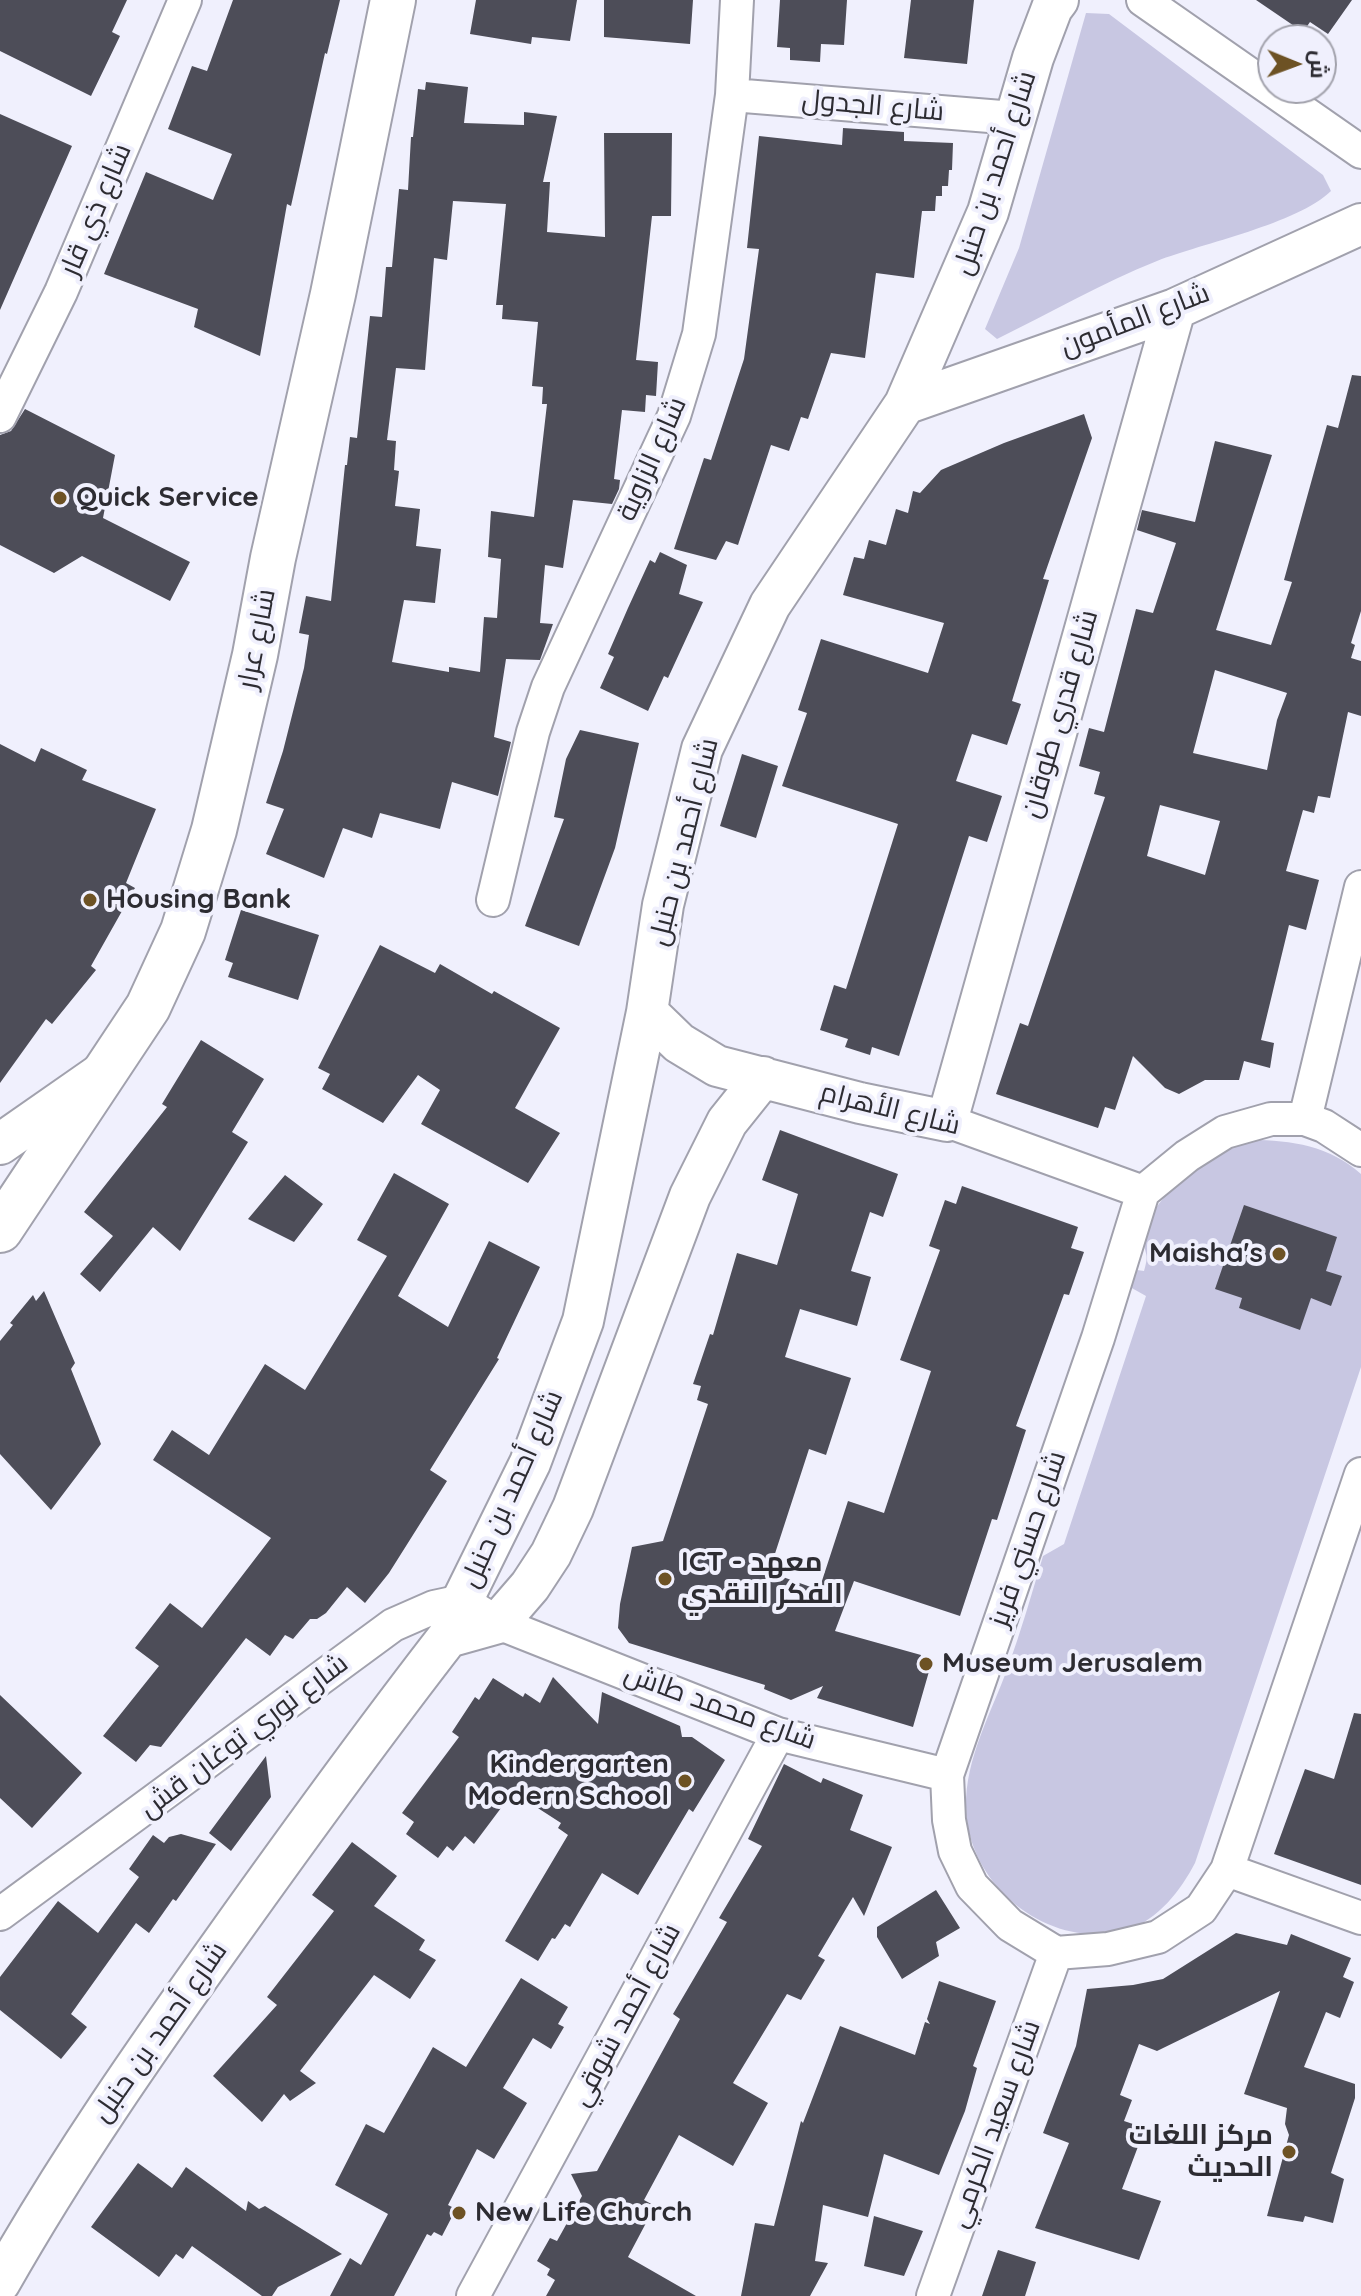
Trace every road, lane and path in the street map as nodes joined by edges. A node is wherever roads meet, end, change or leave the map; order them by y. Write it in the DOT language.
graph roads {
  1 [pos="185,0"];
  2 [pos="393,0"];
  3 [pos="737,0"];
  4 [pos="1058,0"];
  5 [pos="1143,0"];
  6 [pos="732,95"];
  7 [pos="1014,118"];
  8 [pos="1361,152"];
  9 [pos="1361,224"];
  10 [pos="1175,309"];
  11 [pos="905,404"];
  12 [pos="0,416"];
  13 [pos="1361,887"];
  14 [pos="493,900"];
  15 [pos="647,1012"];
  16 [pos="106,1070"];
  17 [pos="763,1077"];
  18 [pos="1305,1119"];
  19 [pos="947,1121"];
  20 [pos="0,1144"];
  21 [pos="1361,1150"];
  22 [pos="1143,1192"];
  23 [pos="3,1218"];
  24 [pos="583,1321"];
  25 [pos="636,1340"];
  26 [pos="1361,1474"];
  27 [pos="455,1619"];
  28 [pos="498,1623"];
  29 [pos="778,1734"];
  30 [pos="947,1775"];
  31 [pos="1227,1870"];
  32 [pos="0,1914"];
  33 [pos="1361,1918"];
  34 [pos="1056,1953"];
  35 [pos="0,2282"];
  36 [pos="0,2293"];
  37 [pos="10,2296"];
  38 [pos="473,2296"];
  39 [pos="933,2296"];
  1 -- 12 [label="street, شارع ذي قار"];
  2 -- 16 [label="main road, شارع عرار"];
  3 -- 6 [label="street, شارع الزاوية"];
  4 -- 7 [label="street, شارع أحمد بن حنبل"];
  5 -- 8 [label="street"];
  6 -- 7 [label="street, شارع الجدول"];
  6 -- 14 [label="street, شارع الزاوية"];
  7 -- 11 [label="street, شارع أحمد بن حنبل"];
  9 -- 10 [label="street, شارع المأمون"];
  10 -- 11 [label="street, شارع المأمون"];
  10 -- 19 [label="street, شارع قدري طوقان"];
  11 -- 15 [label="street, شارع أحمد بن حنبل"];
  13 -- 18 [label="street"];
  15 -- 17 [label="street, شارع الأهرام"];
  15 -- 24 [label="street, شارع أحمد بن حنبل"];
  16 -- 20 [label="street"];
  16 -- 23 [label="main road, شارع عرار"];
  17 -- 19 [label="street, شارع الأهرام"];
  17 -- 25 [label="street, شارع أحمد بن حنبل"];
  18 -- 21 [label="street"];
  18 -- 22 [label="street"];
  19 -- 22 [label="street, شارع الأهرام"];
  22 -- 30 [label="street, شارع حسني فريز"];
  24 -- 25 [label="street"];
  24 -- 27 [label="street, شارع أحمد بن حنبل"];
  25 -- 28 [label="street, شارع أحمد بن حنبل"];
  26 -- 31 [label="street"];
  27 -- 28 [label="street, شارع أحمد بن حنبل"];
  27 -- 32 [label="street, شارع نوري توغان قش"];
  27 -- 35 [label="street, شارع أحمد بن حنبل"];
  28 -- 29 [label="street, شارع محمد طاش"];
  29 -- 30 [label="street, شارع محمد طاش"];
  29 -- 38 [label="street, شارع أحمد شوقي"];
  30 -- 34 [label="street, شارع حسني فريز"];
  31 -- 33 [label="street"];
  31 -- 34 [label="street"];
  34 -- 39 [label="street, شارع سعيد الكرمي"];
  36 -- 37 [label="street"];
}
